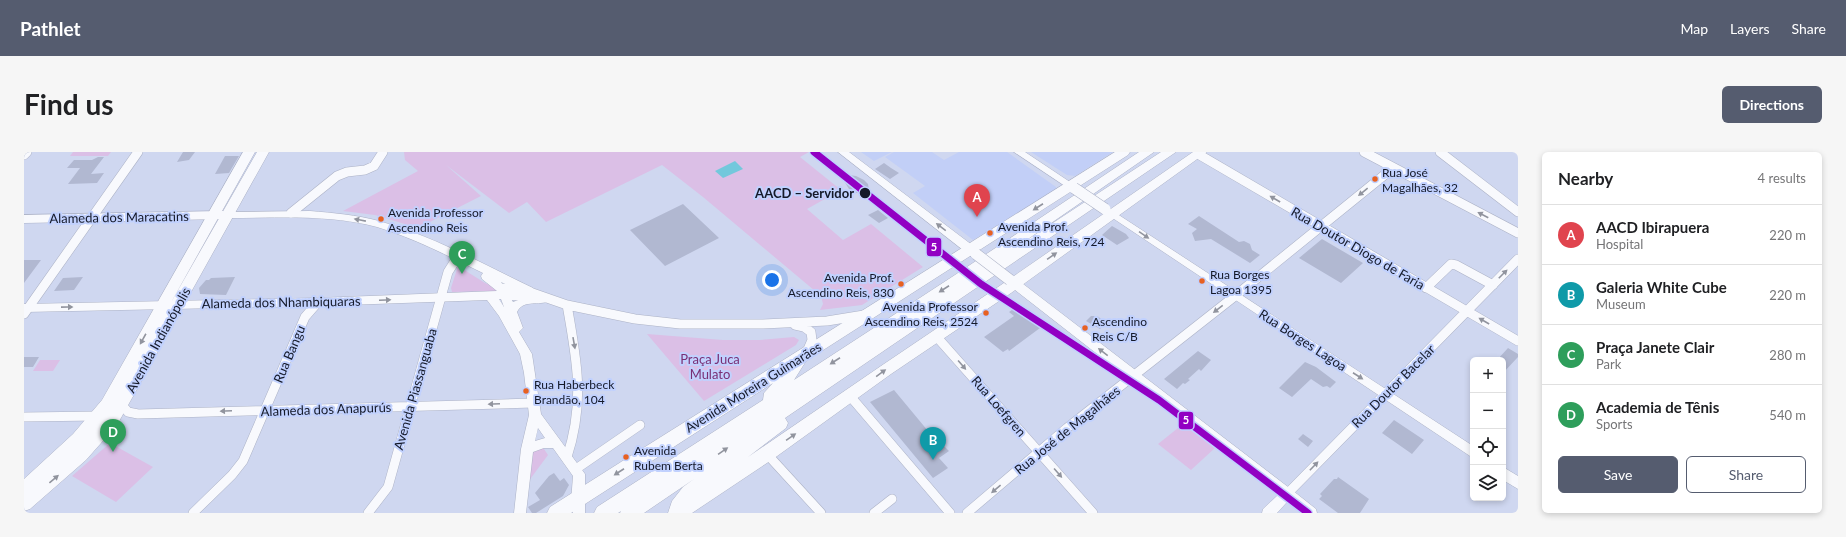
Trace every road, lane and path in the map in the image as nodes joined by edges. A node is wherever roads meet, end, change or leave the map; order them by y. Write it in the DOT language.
graph roads {
  1 [pos="27,152"];
  2 [pos="138,152"];
  3 [pos="250,152"];
  4 [pos="263,152"];
  5 [pos="382,152"];
  6 [pos="843,152"];
  7 [pos="1019,152"];
  8 [pos="1124,152"];
  9 [pos="1148,152"];
  10 [pos="1170,152"];
  11 [pos="1364,152"];
  12 [pos="1440,152"];
  13 [pos="1200,153"];
  14 [pos="24,155"];
  15 [pos="1393,168"];
  16 [pos="1073,187"];
  17 [pos="1109,212"];
  18 [pos="1518,212"];
  19 [pos="290,213"];
  20 [pos="228,214"];
  21 [pos="214,215"];
  22 [pos="92,218"];
  23 [pos="24,219"];
  24 [pos="1321,226"];
  25 [pos="1518,233"];
  26 [pos="974,252"];
  27 [pos="1518,259"];
  28 [pos="464,262"];
  29 [pos="1012,281"];
  30 [pos="1493,285"];
  31 [pos="1426,288"];
  32 [pos="529,291"];
  33 [pos="503,292"];
  34 [pos="1236,296"];
  35 [pos="491,297"];
  36 [pos="441,298"];
  37 [pos="543,299"];
  38 [pos="556,301"];
  39 [pos="318,302"];
  40 [pos="178,304"];
  41 [pos="163,305"];
  42 [pos="567,305"];
  43 [pos="25,310"];
  44 [pos="1467,311"];
  45 [pos="512,312"];
  46 [pos="869,314"];
  47 [pos="817,321"];
  48 [pos="827,321"];
  49 [pos="780,323"];
  50 [pos="810,330"];
  51 [pos="936,336"];
  52 [pos="894,338"];
  53 [pos="518,340"];
  54 [pos="1518,341"];
  55 [pos="806,354"];
  56 [pos="1134,375"];
  57 [pos="1384,394"];
  58 [pos="850,396"];
  59 [pos="122,405"];
  60 [pos="411,406"];
  61 [pos="534,409"];
  62 [pos="761,409"];
  63 [pos="265,410"];
  64 [pos="99,416"];
  65 [pos="24,417"];
  66 [pos="640,425"];
  67 [pos="556,443"];
  68 [pos="527,448"];
  69 [pos="1038,451"];
  70 [pos="1470,451"];
  71 [pos="767,454"];
  72 [pos="567,457"];
  73 [pos="576,469"];
  74 [pos="1506,475"];
  75 [pos="663,482"];
  76 [pos="1518,483"];
  77 [pos="24,489"];
  78 [pos="1287,494"];
  79 [pos="892,499"];
  80 [pos="24,504"];
  81 [pos="578,506"];
  82 [pos="193,513"];
  83 [pos="368,513"];
  84 [pos="520,513"];
  85 [pos="556,513"];
  86 [pos="603,513"];
  87 [pos="629,513"];
  88 [pos="676,513"];
  89 [pos="821,513"];
  90 [pos="874,513"];
  91 [pos="950,513"];
  92 [pos="967,513"];
  93 [pos="1093,513"];
  94 [pos="1268,513"];
  95 [pos="1311,513"];
  1 -- 14 [label="street"];
  2 -- 22 [label="street"];
  3 -- 21 [label="main road, Avenida Indianópolis"];
  4 -- 20 [label="main road, Avenida Indianópolis"];
  5 -- 19 [label="street"];
  26 -- 6 [label="street, one-way"];
  7 -- 16 [label="street"];
  8 -- 16 [label="highway"];
  9 -- 62 [label="highway, one-way"];
  10 -- 52 [label="highway"];
  11 -- 15 [label="street"];
  12 -- 18 [label="street"];
  13 -- 17 [label="highway"];
  24 -- 13 [label="street, Rua Doutor Diogo de Faria, one-way"];
  15 -- 24 [label="street, Rua José de Magalhães, one-way"];
  25 -- 15 [label="street, one-way"];
  16 -- 17 [label="street, Rua Borges Lagoa, bridge"];
  16 -- 26 [label="highway, one-way"];
  29 -- 17 [label="highway, one-way"];
  17 -- 34 [label="street, Rua Borges Lagoa, one-way"];
  19 -- 20 [label="street"];
  28 -- 19 [label="street, one-way"];
  20 -- 21 [label="main road"];
  20 -- 40 [label="main road, Avenida Indianópolis"];
  21 -- 22 [label="main road, Alameda dos Maracatins"];
  21 -- 41 [label="main road, Avenida Indianópolis"];
  22 -- 23 [label="main road, Alameda dos Maracatins"];
  22 -- 43 [label="street"];
  24 -- 31 [label="street, Rua Doutor Diogo de Faria"];
  24 -- 34 [label="street, Rua José de Magalhães"];
  26 -- 29 [label="street, bridge"];
  26 -- 46 [label="highway"];
  30 -- 27 [label="street, Rua Doutor Bacelar, one-way"];
  28 -- 32 [label="street"];
  28 -- 33 [label="street"];
  28 -- 36 [label="street, Avenida Piassanguaba"];
  29 -- 51 [label="highway"];
  56 -- 29 [label="street, one-way"];
  30 -- 31 [label="street"];
  30 -- 44 [label="street, Rua Doutor Bacelar"];
  31 -- 44 [label="street, Rua Doutor Diogo de Faria"];
  32 -- 33 [label="street"];
  32 -- 38 [label="street"];
  33 -- 35 [label="street, Alameda dos Nhambiquaras"];
  33 -- 37 [label="street, Alameda dos Nhambiquaras"];
  33 -- 45 [label="street"];
  34 -- 56 [label="street, Rua José de Magalhães, one-way"];
  34 -- 57 [label="street, Rua Borges Lagoa, one-way"];
  35 -- 36 [label="street, Alameda dos Nhambiquaras"];
  35 -- 53 [label="street"];
  39 -- 36 [label="street, Alameda dos Nhambiquaras, one-way"];
  36 -- 60 [label="street, Avenida Piassanguaba"];
  37 -- 38 [label="street, Alameda dos Nhambiquaras"];
  37 -- 45 [label="street"];
  38 -- 42 [label="street"];
  39 -- 40 [label="street, Alameda dos Nhambiquaras"];
  39 -- 63 [label="street, Rua Bangu"];
  40 -- 41 [label="street, Alameda dos Nhambiquaras"];
  40 -- 59 [label="main road, Avenida Indianópolis"];
  43 -- 41 [label="street, Alameda dos Nhambiquaras, one-way"];
  41 -- 64 [label="main road, Avenida Indianópolis, one-way"];
  42 -- 49 [label="street"];
  42 -- 72 [label="street, one-way"];
  54 -- 44 [label="street, Rua Doutor Diogo de Faria, one-way"];
  44 -- 57 [label="street, Rua Doutor Bacelar"];
  45 -- 53 [label="street"];
  46 -- 48 [label="street"];
  46 -- 55 [label="highway, Avenida Moreira Guimarães"];
  47 -- 48 [label="street"];
  47 -- 49 [label="street"];
  47 -- 50 [label="street"];
  48 -- 50 [label="street"];
  49 -- 50 [label="street"];
  50 -- 55 [label="street"];
  58 -- 51 [label="highway, one-way"];
  51 -- 69 [label="street, Rua Loefgren, one-way"];
  75 -- 52 [label="highway, one-way"];
  52 -- 88 [label="highway"];
  53 -- 61 [label="street"];
  55 -- 62 [label="highway"];
  55 -- 81 [label="highway, Avenida Moreira Guimarães, one-way"];
  56 -- 69 [label="street, Rua José de Magalhães"];
  56 -- 78 [label="street"];
  57 -- 70 [label="street, Rua Borges Lagoa"];
  78 -- 57 [label="street, Rua Doutor Bacelar, one-way"];
  71 -- 58 [label="highway, one-way"];
  58 -- 91 [label="street"];
  63 -- 59 [label="street, Alameda dos Anapurús, one-way"];
  80 -- 59 [label="main road, Avenida Indianópolis, one-way"];
  61 -- 60 [label="street, Alameda dos Anapurús, one-way"];
  60 -- 63 [label="street, Alameda dos Anapurús"];
  60 -- 83 [label="street, Avenida Piassanguaba"];
  61 -- 67 [label="street"];
  61 -- 68 [label="street"];
  62 -- 75 [label="highway"];
  63 -- 82 [label="street, Rua Bangu"];
  64 -- 65 [label="street"];
  64 -- 77 [label="main road, Avenida Indianópolis"];
  66 -- 73 [label="street"];
  67 -- 68 [label="street"];
  67 -- 72 [label="street"];
  68 -- 84 [label="street"];
  69 -- 92 [label="street, Rua José de Magalhães, one-way"];
  69 -- 93 [label="street, Rua Loefgren, one-way"];
  71 -- 88 [label="highway"];
  71 -- 89 [label="street"];
  72 -- 73 [label="street"];
  73 -- 81 [label="street"];
  74 -- 76 [label="street"];
  75 -- 86 [label="highway"];
  75 -- 87 [label="highway"];
  78 -- 94 [label="street, Rua Doutor Bacelar"];
  78 -- 95 [label="street"];
  79 -- 90 [label="street"];
  81 -- 85 [label="highway, Avenida Moreira Guimarães"];
}
